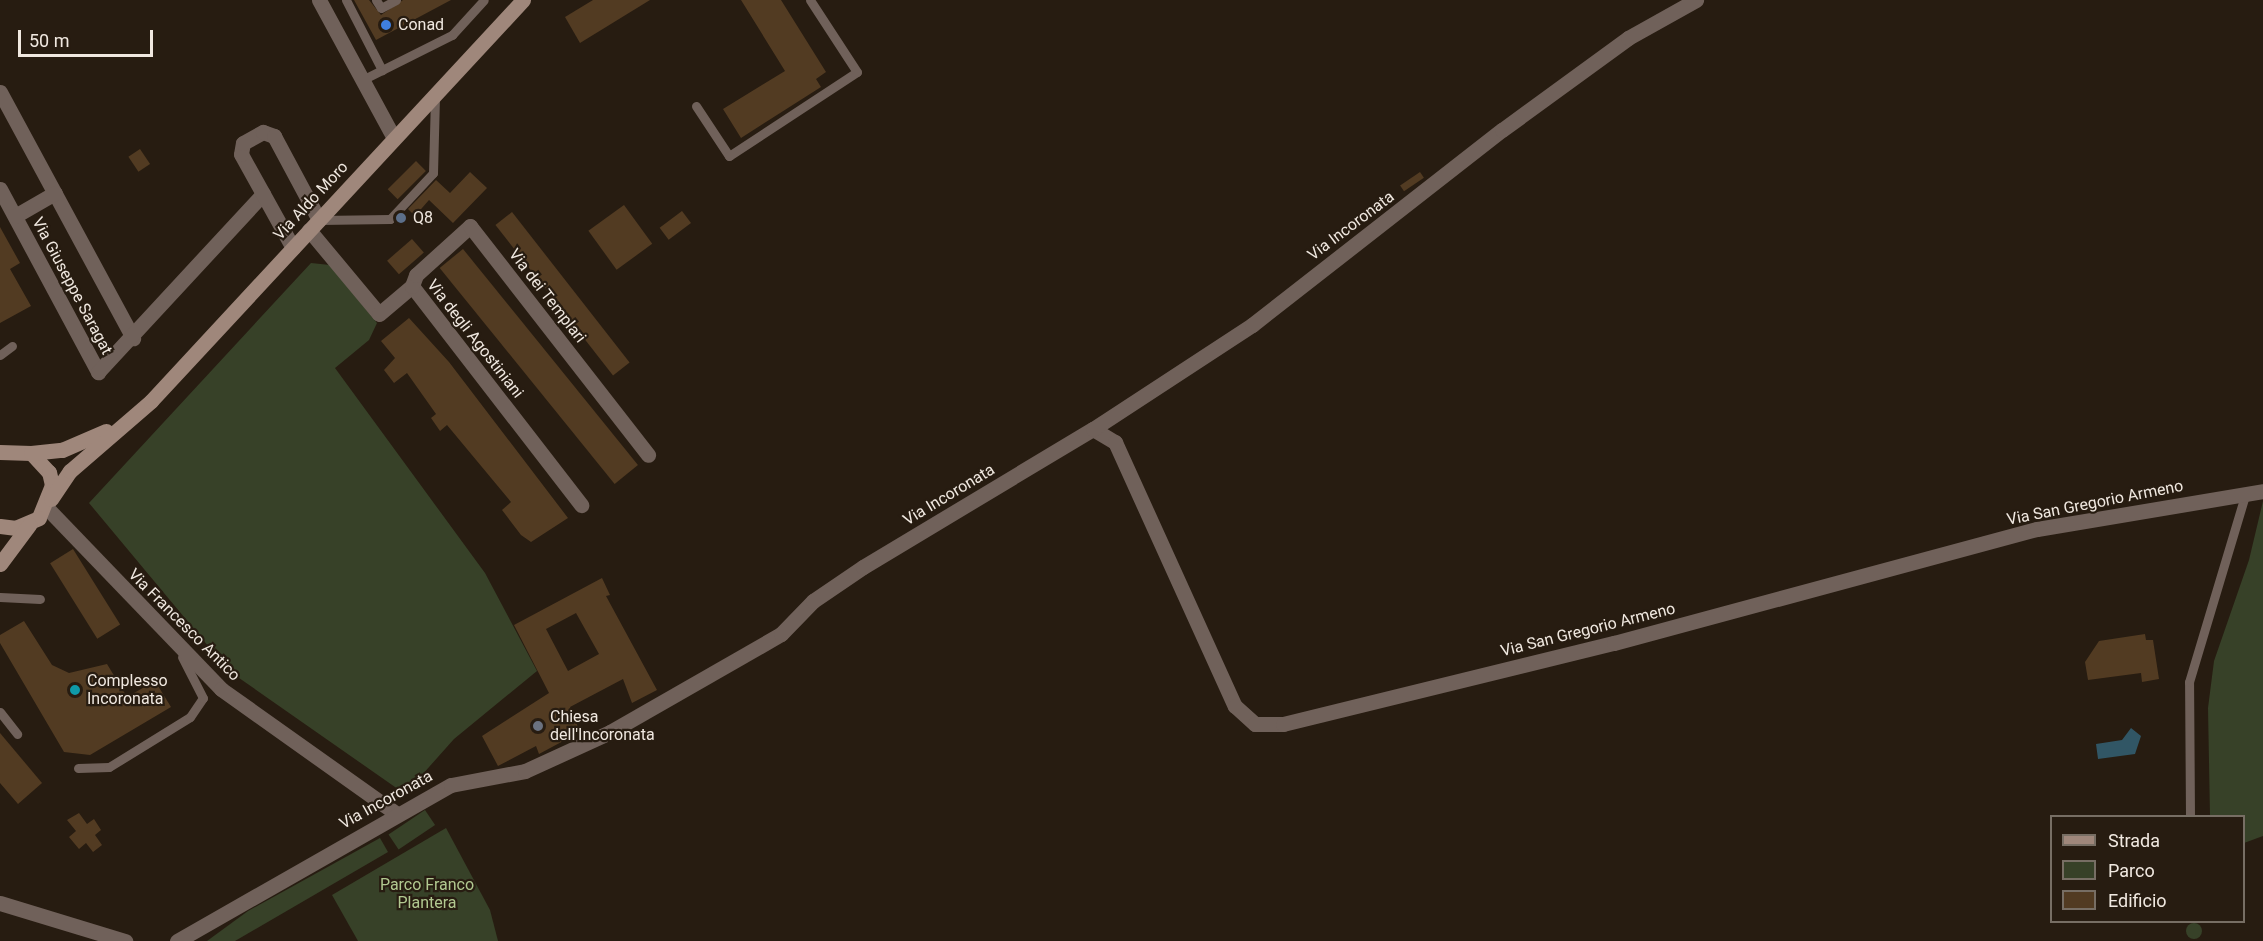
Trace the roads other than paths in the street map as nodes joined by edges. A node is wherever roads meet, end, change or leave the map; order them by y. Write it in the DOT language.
graph roads {
  1 [pos="319,0"];
  2 [pos="346,0"];
  3 [pos="376,0"];
  4 [pos="396,0"];
  5 [pos="484,0"];
  6 [pos="523,0"];
  7 [pos="810,0"];
  8 [pos="1696,0"];
  9 [pos="382,70"];
  10 [pos="362,80"];
  11 [pos="0,92"];
  12 [pos="435,93"];
  13 [pos="696,106"];
  14 [pos="394,138"];
  15 [pos="0,189"];
  16 [pos="55,193"];
  17 [pos="263,194"];
  18 [pos="15,216"];
  19 [pos="314,225"];
  20 [pos="293,248"];
  21 [pos="412,286"];
  22 [pos="133,338"];
  23 [pos="12,346"];
  24 [pos="0,355"];
  25 [pos="122,423"];
  26 [pos="1093,429"];
  27 [pos="2,450"];
  28 [pos="31,453"];
  29 [pos="648,455"];
  30 [pos="2263,491"];
  31 [pos="2245,495"];
  32 [pos="49,503"];
  33 [pos="581,505"];
  34 [pos="29,525"];
  35 [pos="0,526"];
  36 [pos="0,564"];
  37 [pos="0,597"];
  38 [pos="40,599"];
  39 [pos="177,647"];
  40 [pos="221,689"];
  41 [pos="202,701"];
  42 [pos="0,712"];
  43 [pos="17,734"];
  44 [pos="78,768"];
  45 [pos="398,814"];
  46 [pos="2190,815"];
  47 [pos="0,903"];
  48 [pos="125,941"];
  49 [pos="177,941"];
  1 -- 10 [label="street"];
  2 -- 9 [label="lane"];
  3 -- 4 [label="lane"];
  5 -- 9 [label="lane"];
  6 -- 12 [label="main road, Via Aldo Moro"];
  7 -- 13 [label="lane"];
  8 -- 26 [label="street, Via Incoronata"];
  9 -- 10 [label="lane"];
  10 -- 14 [label="street"];
  11 -- 16 [label="street, Via Giuseppe Saragat"];
  12 -- 14 [label="main road, Via Aldo Moro"];
  12 -- 19 [label="lane"];
  14 -- 19 [label="main road, Via Aldo Moro"];
  15 -- 18 [label="street, Via Giuseppe Saragat"];
  16 -- 18 [label="street, Via Giuseppe Saragat"];
  16 -- 22 [label="street, Via Giuseppe Saragat"];
  17 -- 19 [label="street"];
  17 -- 20 [label="street"];
  17 -- 22 [label="street"];
  18 -- 22 [label="street, Via Giuseppe Saragat"];
  19 -- 20 [label="main road, Via Aldo Moro"];
  19 -- 21 [label="street, Via degli Agostiniani"];
  20 -- 25 [label="main road, Via Aldo Moro"];
  21 -- 29 [label="street, Via dei Templari"];
  21 -- 33 [label="street, Via degli Agostiniani"];
  23 -- 24 [label="lane"];
  25 -- 28 [label="main road, Via Aldo Moro"];
  25 -- 32 [label="main road, Via Aldo Moro"];
  26 -- 31 [label="street, Via San Gregorio Armeno"];
  26 -- 45 [label="street, Via Incoronata"];
  27 -- 28 [label="main road, Via Aldo Moro"];
  28 -- 32 [label="main road"];
  30 -- 31 [label="street, Via San Gregorio Armeno"];
  31 -- 46 [label="lane"];
  32 -- 34 [label="main road, Via Aldo Moro"];
  32 -- 39 [label="street, Via Francesco Antico"];
  34 -- 35 [label="main road"];
  34 -- 36 [label="main road"];
  37 -- 38 [label="lane"];
  39 -- 40 [label="street, Via Francesco Antico"];
  39 -- 41 [label="lane"];
  40 -- 41 [label="lane"];
  40 -- 45 [label="street, Via Francesco Antico"];
  41 -- 44 [label="lane"];
  42 -- 43 [label="lane"];
  45 -- 49 [label="street, Via Incoronata"];
  47 -- 48 [label="street"];
}
